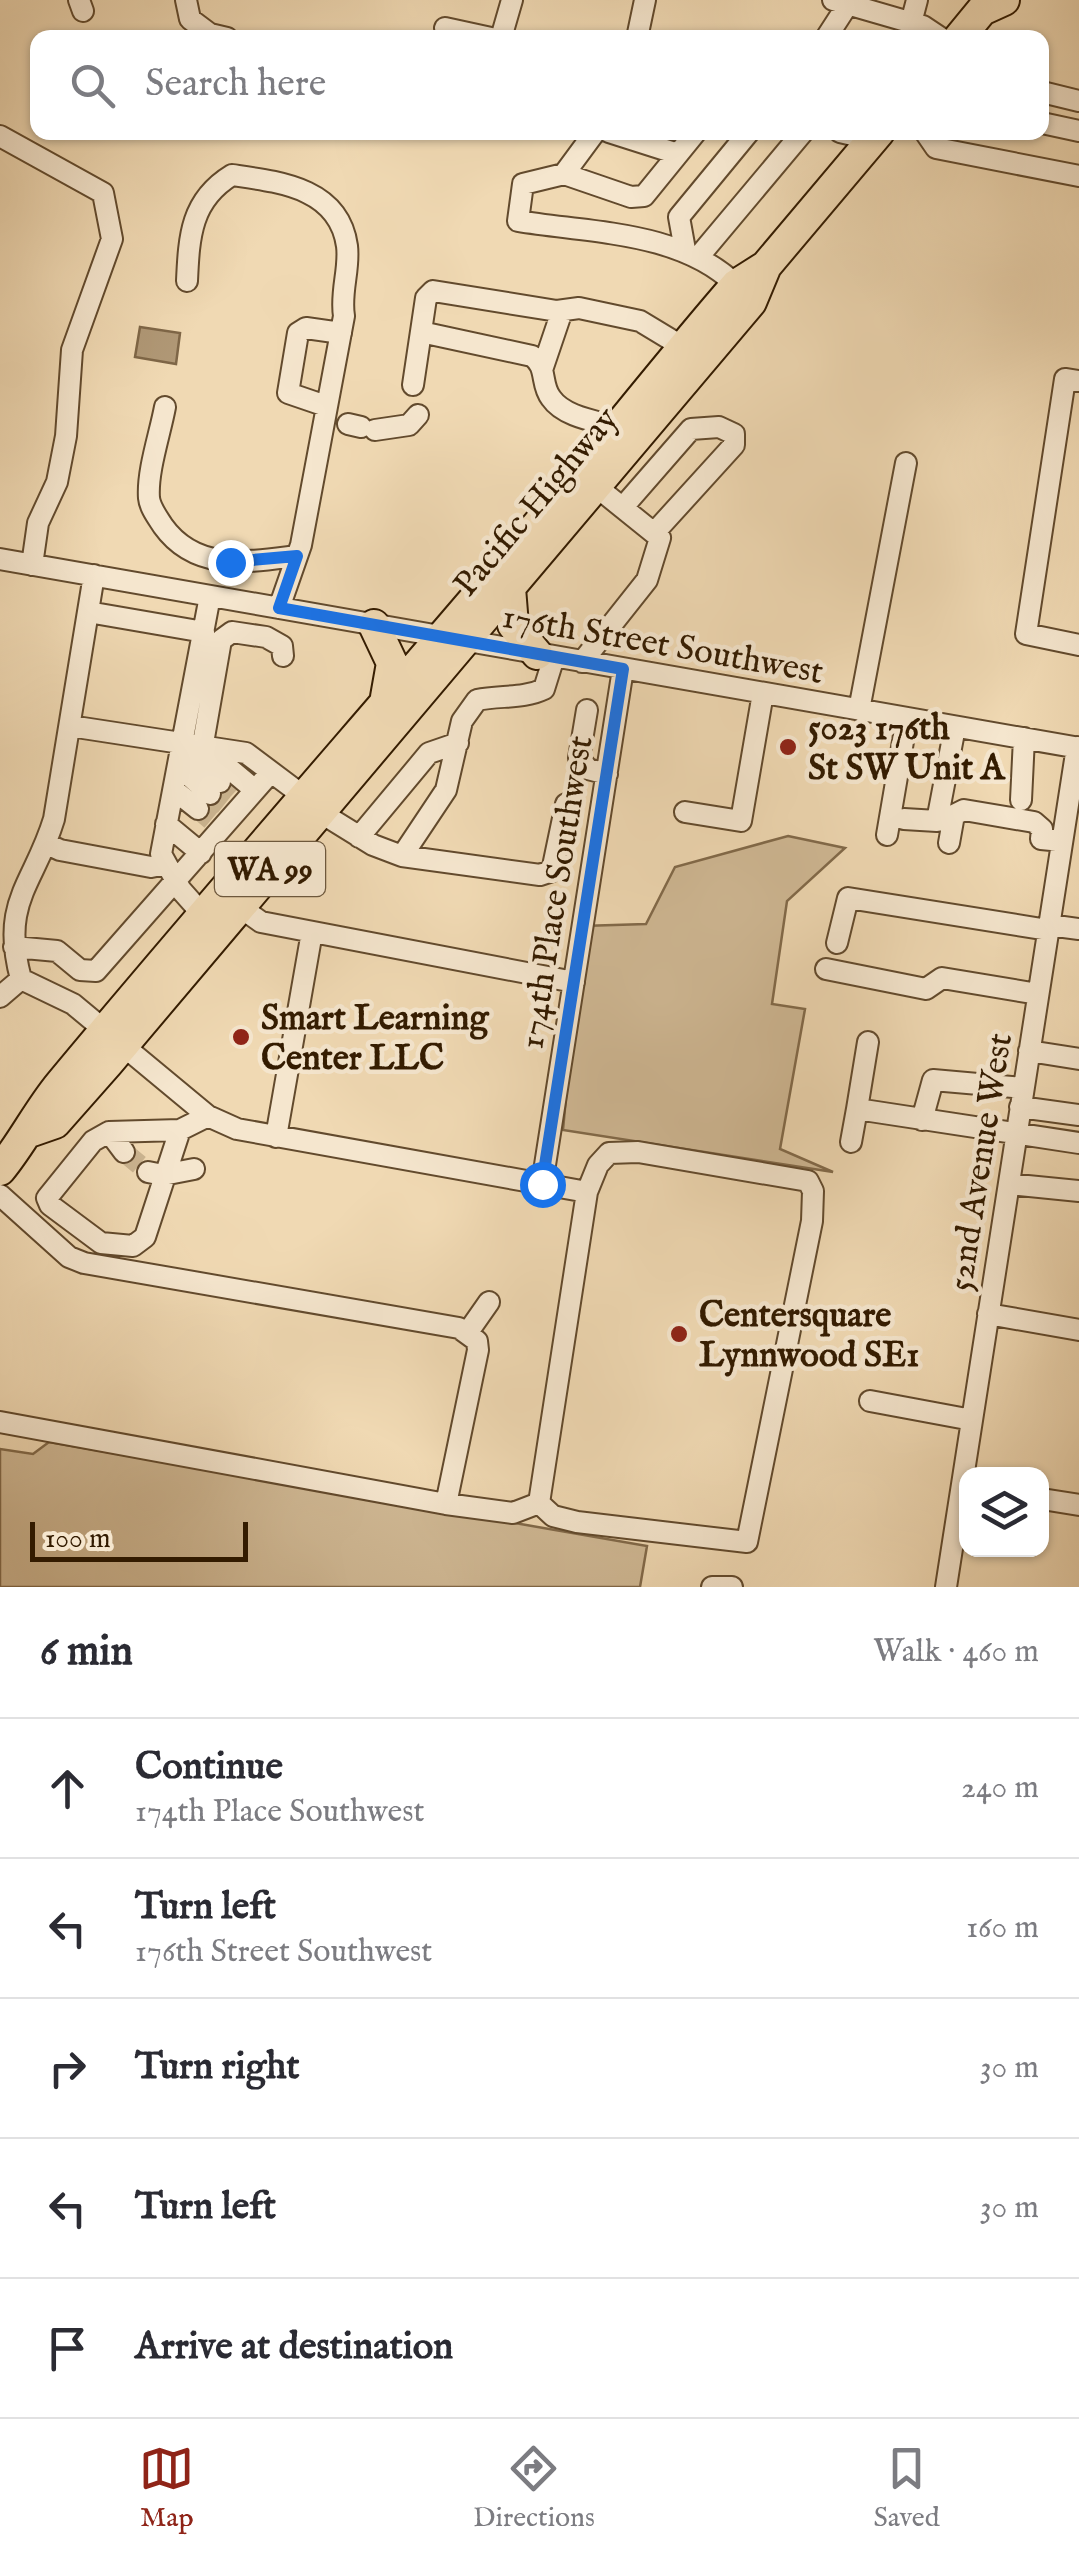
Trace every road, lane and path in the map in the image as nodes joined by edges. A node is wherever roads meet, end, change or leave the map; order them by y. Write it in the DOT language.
graph roads {
  1 [pos="186,0"];
  2 [pos="512,0"];
  3 [pos="645,0"];
  4 [pos="917,0"];
  5 [pos="840,2"];
  6 [pos="989,3"];
  7 [pos="911,22"];
  8 [pos="445,28"];
  9 [pos="205,30"];
  10 [pos="454,30"];
  11 [pos="504,30"];
  12 [pos="639,30"];
  13 [pos="829,30"];
  14 [pos="935,30"];
  15 [pos="963,30"];
  16 [pos="1049,94"];
  17 [pos="1079,101"];
  18 [pos="1049,125"];
  19 [pos="1079,131"];
  20 [pos="0,136"];
  21 [pos="589,140"];
  22 [pos="634,140"];
  23 [pos="689,140"];
  24 [pos="743,140"];
  25 [pos="797,140"];
  26 [pos="874,140"];
  27 [pos="933,140"];
  28 [pos="678,154"];
  29 [pos="564,174"];
  30 [pos="1079,176"];
  31 [pos="693,253"];
  32 [pos="766,266"];
  33 [pos="187,281"];
  34 [pos="736,284"];
  35 [pos="562,311"];
  36 [pos="710,314"];
  37 [pos="421,332"];
  38 [pos="340,333"];
  39 [pos="683,347"];
  40 [pos="543,367"];
  41 [pos="1079,382"];
  42 [pos="413,385"];
  43 [pos="667,401"];
  44 [pos="326,406"];
  45 [pos="165,407"];
  46 [pos="418,416"];
  47 [pos="362,427"];
  48 [pos="617,427"];
  49 [pos="691,428"];
  50 [pos="906,464"];
  51 [pos="598,488"];
  52 [pos="623,507"];
  53 [pos="654,533"];
  54 [pos="297,556"];
  55 [pos="0,559"];
  56 [pos="32,564"];
  57 [pos="94,576"];
  58 [pos="510,588"];
  59 [pos="210,596"];
  60 [pos="279,608"];
  61 [pos="88,612"];
  62 [pos="374,625"];
  63 [pos="204,632"];
  64 [pos="452,639"];
  65 [pos="1079,645"];
  66 [pos="283,656"];
  67 [pos="546,656"];
  68 [pos="582,662"];
  69 [pos="623,669"];
  70 [pos="763,693"];
  71 [pos="384,702"];
  72 [pos="587,710"];
  73 [pos="859,710"];
  74 [pos="906,718"];
  75 [pos="70,726"];
  76 [pos="955,727"];
  77 [pos="1024,738"];
  78 [pos="458,743"];
  79 [pos="1078,748"];
  80 [pos="191,752"];
  81 [pos="271,772"];
  82 [pos="607,774"];
  83 [pos="1022,800"];
  84 [pos="310,803"];
  85 [pos="566,804"];
  86 [pos="170,806"];
  87 [pos="686,812"];
  88 [pos="218,813"];
  89 [pos="904,819"];
  90 [pos="888,836"];
  91 [pos="359,837"];
  92 [pos="949,843"];
  93 [pos="47,844"];
  94 [pos="1047,844"];
  95 [pos="402,856"];
  96 [pos="171,872"];
  97 [pos="10,896"];
  98 [pos="240,907"];
  99 [pos="205,917"];
  100 [pos="1048,927"];
  101 [pos="1079,930"];
  102 [pos="312,932"];
  103 [pos="837,943"];
  104 [pos="14,947"];
  105 [pos="826,969"];
  106 [pos="21,978"];
  107 [pos="574,982"];
  108 [pos="1038,994"];
  109 [pos="0,996"];
  110 [pos="115,1039"];
  111 [pos="868,1042"];
  112 [pos="1029,1051"];
  113 [pos="1079,1059"];
  114 [pos="1022,1097"];
  115 [pos="857,1108"];
  116 [pos="1079,1115"];
  117 [pos="208,1116"];
  118 [pos="922,1120"];
  119 [pos="180,1130"];
  120 [pos="108,1132"];
  121 [pos="1016,1135"];
  122 [pos="276,1137"];
  123 [pos="851,1142"];
  124 [pos="1079,1143"];
  125 [pos="124,1152"];
  126 [pos="194,1169"];
  127 [pos="0,1170"];
  128 [pos="156,1173"];
  129 [pos="542,1184"];
  130 [pos="1008,1184"];
  131 [pos="1079,1190"];
  132 [pos="587,1192"];
  133 [pos="0,1196"];
  134 [pos="488,1302"];
  135 [pos="988,1314"];
  136 [pos="1079,1330"];
  137 [pos="468,1332"];
  138 [pos="870,1401"];
  139 [pos="972,1420"];
  140 [pos="0,1422"];
  141 [pos="966,1467"];
  142 [pos="1049,1500"];
  143 [pos="446,1504"];
  144 [pos="539,1504"];
  145 [pos="1079,1505"];
  146 [pos="959,1514"];
  147 [pos="712,1587"];
  148 [pos="732,1587"];
  149 [pos="946,1587"];
  1 -- 9 [label="street"];
  2 -- 11 [label="street"];
  3 -- 12 [label="street"];
  4 -- 7 [label="street"];
  5 -- 7 [label="street"];
  5 -- 13 [label="street"];
  6 -- 15 [label="highway"];
  7 -- 14 [label="street"];
  8 -- 10 [label="street"];
  16 -- 17 [label="street"];
  18 -- 19 [label="street"];
  20 -- 56 [label="street"];
  21 -- 29 [label="street"];
  22 -- 28 [label="street"];
  23 -- 28 [label="street"];
  24 -- 31 [label="street"];
  25 -- 31 [label="street"];
  26 -- 32 [label="highway, Pacific Highway / WA 99"];
  27 -- 30 [label="street"];
  28 -- 29 [label="street"];
  29 -- 31 [label="street"];
  31 -- 34 [label="street"];
  32 -- 34 [label="highway, Pacific Highway / WA 99"];
  32 -- 43 [label="highway, Pacific Highway / WA 99"];
  33 -- 38 [label="street"];
  34 -- 36 [label="highway, Pacific Highway / WA 99"];
  35 -- 37 [label="street"];
  35 -- 39 [label="street"];
  35 -- 40 [label="street"];
  36 -- 39 [label="highway, Pacific Highway / WA 99"];
  36 -- 43 [label="highway"];
  37 -- 40 [label="street"];
  37 -- 42 [label="street"];
  38 -- 44 [label="street"];
  38 -- 44 [label="street"];
  39 -- 48 [label="highway, Pacific Highway / WA 99"];
  40 -- 48 [label="street"];
  41 -- 65 [label="street"];
  43 -- 49 [label="street"];
  43 -- 51 [label="highway, Pacific Highway / WA 99"];
  44 -- 54 [label="street"];
  45 -- 54 [label="street"];
  46 -- 47 [label="street"];
  48 -- 64 [label="highway, Pacific Highway / WA 99"];
  49 -- 52 [label="street"];
  49 -- 53 [label="street"];
  50 -- 73 [label="street"];
  51 -- 52 [label="street"];
  51 -- 58 [label="highway, Pacific Highway / WA 99"];
  52 -- 53 [label="street"];
  53 -- 68 [label="street"];
  54 -- 60 [label="street"];
  55 -- 56 [label="street, 176th Street Southwest"];
  56 -- 57 [label="street, 176th Street Southwest"];
  57 -- 59 [label="street, 176th Street Southwest"];
  57 -- 61 [label="street"];
  58 -- 64 [label="highway, Pacific Highway / WA 99"];
  58 -- 67 [label="highway"];
  59 -- 60 [label="street, 176th Street Southwest"];
  59 -- 63 [label="street"];
  60 -- 62 [label="street, 176th Street Southwest"];
  61 -- 63 [label="street"];
  61 -- 75 [label="street"];
  62 -- 64 [label="street, 176th Street Southwest"];
  62 -- 71 [label="highway"];
  63 -- 80 [label="street"];
  64 -- 67 [label="street, 176th Street Southwest"];
  64 -- 71 [label="highway, Pacific Highway / WA 99"];
  64 -- 84 [label="highway, Pacific Highway / WA 99"];
  66 -- 80 [label="street"];
  67 -- 68 [label="street, 176th Street Southwest"];
  67 -- 78 [label="street"];
  68 -- 69 [label="street, 176th Street Southwest"];
  69 -- 70 [label="street, 176th Street Southwest"];
  69 -- 82 [label="street, 174th Place Southwest"];
  70 -- 73 [label="street, 176th Street Southwest"];
  70 -- 87 [label="street"];
  71 -- 84 [label="highway, Pacific Highway / WA 99"];
  72 -- 82 [label="street"];
  73 -- 74 [label="street, 176th Street Southwest"];
  74 -- 76 [label="street, 176th Street Southwest"];
  74 -- 90 [label="street"];
  75 -- 80 [label="street"];
  75 -- 93 [label="street"];
  76 -- 77 [label="street, 176th Street Southwest"];
  76 -- 89 [label="street"];
  77 -- 79 [label="street, 176th Street Southwest"];
  77 -- 83 [label="street"];
  78 -- 91 [label="street"];
  78 -- 95 [label="street"];
  79 -- 94 [label="street, 52nd Avenue West"];
  80 -- 81 [label="street"];
  80 -- 86 [label="street"];
  80 -- 88 [label="street"];
  80 -- 88 [label="street"];
  81 -- 84 [label="street"];
  81 -- 88 [label="street"];
  82 -- 107 [label="street, 174th Place Southwest"];
  84 -- 91 [label="street"];
  84 -- 98 [label="highway, Pacific Highway / WA 99"];
  84 -- 99 [label="highway, Pacific Highway / WA 99"];
  85 -- 95 [label="street"];
  86 -- 88 [label="street"];
  86 -- 88 [label="street"];
  86 -- 96 [label="street"];
  88 -- 96 [label="street"];
  91 -- 95 [label="street"];
  92 -- 94 [label="street"];
  93 -- 96 [label="street"];
  93 -- 97 [label="street"];
  94 -- 100 [label="street, 52nd Avenue West"];
  96 -- 99 [label="street"];
  96 -- 104 [label="street"];
  97 -- 104 [label="street"];
  98 -- 102 [label="street"];
  98 -- 110 [label="highway, Pacific Highway / WA 99"];
  99 -- 110 [label="highway, Pacific Highway / WA 99"];
  100 -- 101 [label="street"];
  100 -- 103 [label="street"];
  100 -- 108 [label="street, 52nd Avenue West"];
  102 -- 107 [label="street"];
  102 -- 122 [label="street"];
  104 -- 106 [label="street"];
  105 -- 108 [label="street"];
  106 -- 109 [label="street"];
  106 -- 110 [label="street"];
  107 -- 129 [label="street, 174th Place Southwest"];
  108 -- 112 [label="street, 52nd Avenue West"];
  110 -- 117 [label="street"];
  110 -- 127 [label="highway, Pacific Highway / WA 99"];
  111 -- 115 [label="street"];
  112 -- 113 [label="street"];
  112 -- 114 [label="street, 52nd Avenue West"];
  114 -- 116 [label="street"];
  114 -- 118 [label="street"];
  114 -- 121 [label="street, 52nd Avenue West"];
  115 -- 118 [label="street"];
  115 -- 123 [label="street"];
  117 -- 119 [label="street"];
  117 -- 122 [label="street"];
  118 -- 121 [label="street"];
  119 -- 120 [label="street"];
  119 -- 128 [label="street"];
  120 -- 125 [label="street"];
  120 -- 128 [label="street"];
  121 -- 124 [label="street"];
  121 -- 130 [label="street, 52nd Avenue West"];
  122 -- 129 [label="street"];
  126 -- 128 [label="street"];
  129 -- 132 [label="street"];
  130 -- 131 [label="street"];
  130 -- 135 [label="street, 52nd Avenue West"];
  132 -- 144 [label="street"];
  132 -- 144 [label="street"];
  133 -- 137 [label="street"];
  134 -- 137 [label="street"];
  135 -- 136 [label="street"];
  135 -- 139 [label="street, 52nd Avenue West"];
  137 -- 143 [label="street"];
  138 -- 139 [label="street"];
  139 -- 141 [label="street, 52nd Avenue West"];
  140 -- 143 [label="street"];
  142 -- 145 [label="street"];
  143 -- 144 [label="street"];
  146 -- 149 [label="street, 52nd Avenue West"];
  147 -- 148 [label="street"];
}
